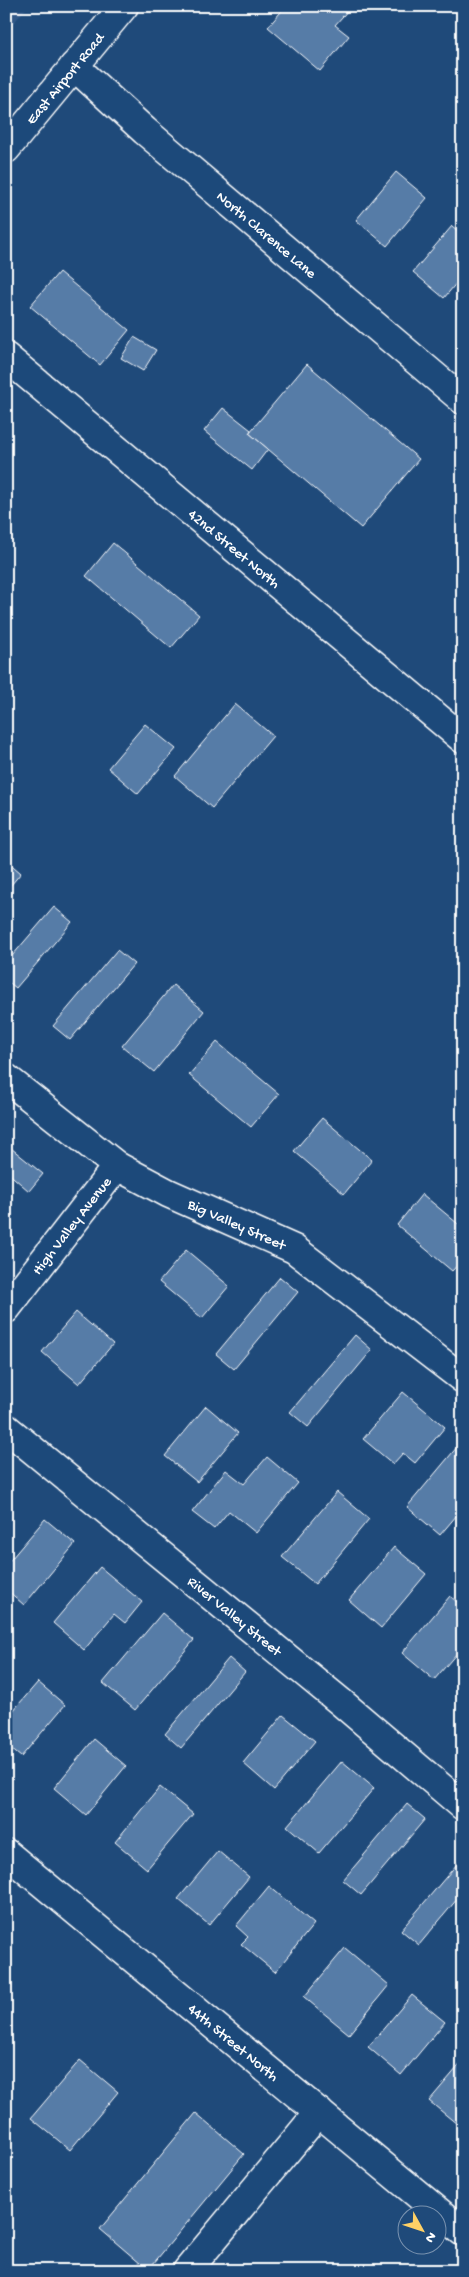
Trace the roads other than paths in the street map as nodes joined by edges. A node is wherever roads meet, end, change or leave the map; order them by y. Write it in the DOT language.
graph roads {
  1 [pos="124,6"];
  2 [pos="74,66"];
  3 [pos="6,149"];
  4 [pos="6,358"];
  5 [pos="463,400"];
  6 [pos="463,739"];
  7 [pos="6,1078"];
  8 [pos="117,1166"];
  9 [pos="6,1309"];
  10 [pos="463,1379"];
  11 [pos="6,1428"];
  12 [pos="463,1806"];
  13 [pos="6,1853"];
  14 [pos="320,2112"];
  15 [pos="463,2232"];
  16 [pos="186,2271"];
  1 -- 2 [label="street, East Airport Road"];
  2 -- 3 [label="street, East Airport Road"];
  2 -- 5 [label="street, North Clarence Lane"];
  4 -- 6 [label="street, 42nd Street North"];
  7 -- 8 [label="street, Big Valley Street"];
  8 -- 9 [label="street, High Valley Avenue"];
  8 -- 10 [label="street, Big Valley Street"];
  11 -- 12 [label="street, River Valley Street"];
  13 -- 14 [label="street, 44th Street North"];
  14 -- 15 [label="street, 44th Street North"];
  14 -- 16 [label="street"];
}
